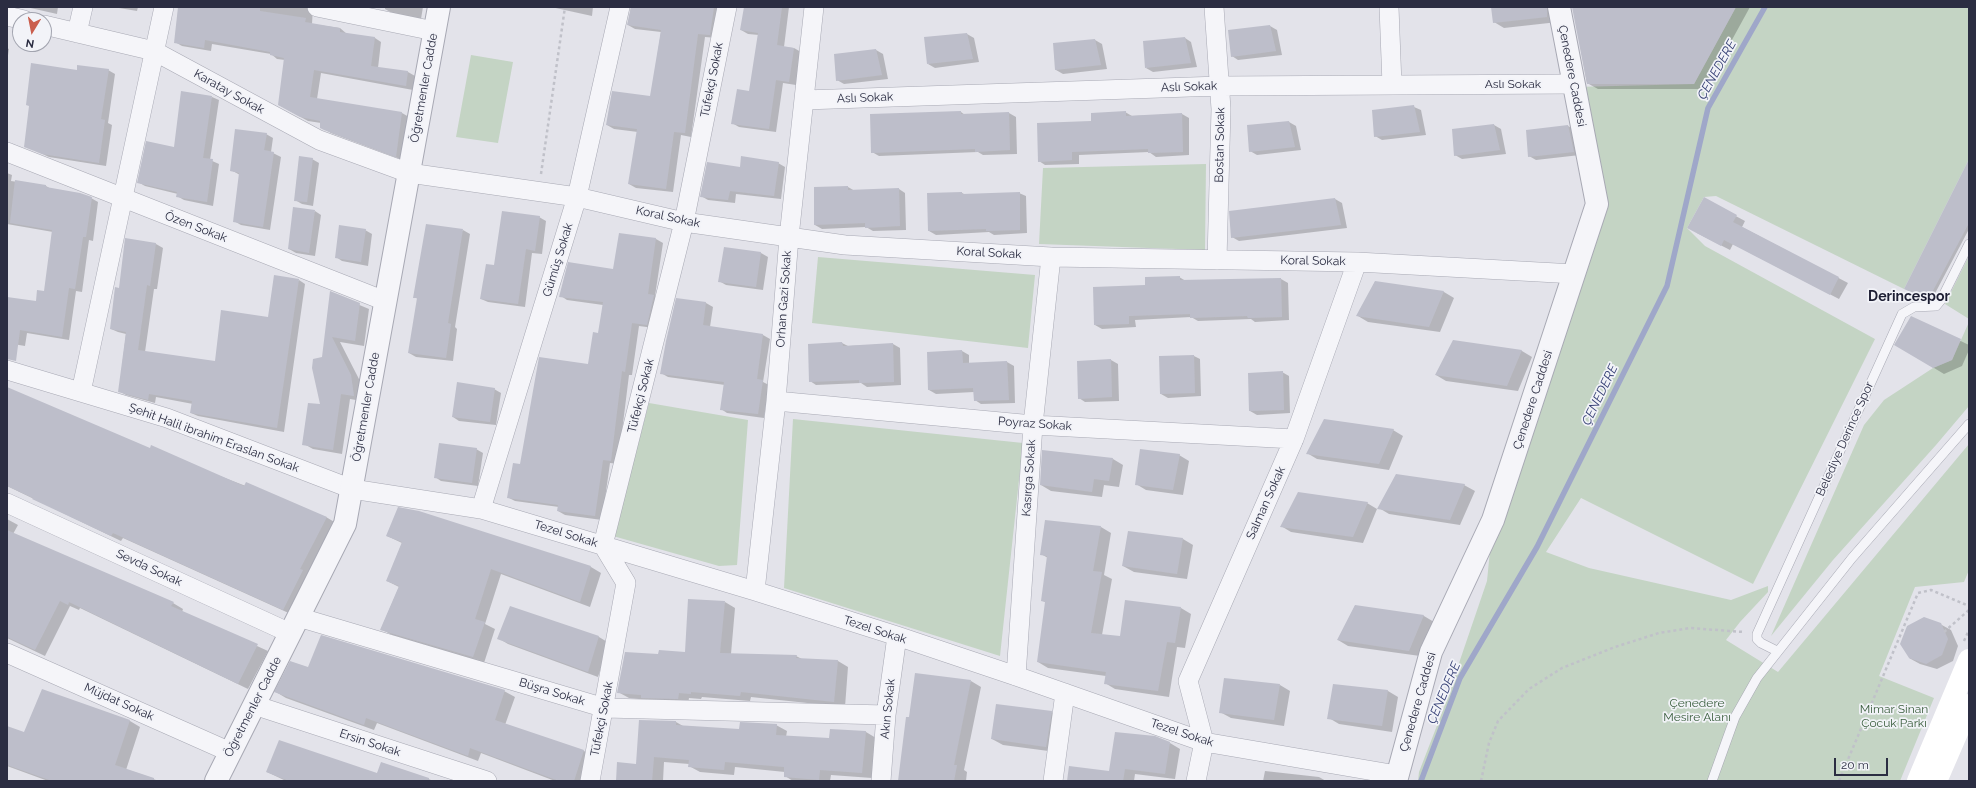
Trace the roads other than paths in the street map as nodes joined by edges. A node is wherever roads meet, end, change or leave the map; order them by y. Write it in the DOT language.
graph roads {
  1 [pos="82,7"];
  2 [pos="164,7"];
  3 [pos="317,7"];
  4 [pos="439,7"];
  5 [pos="620,7"];
  6 [pos="727,7"];
  7 [pos="814,7"];
  8 [pos="1214,7"];
  9 [pos="1389,7"];
  10 [pos="1559,7"];
  11 [pos="52,27"];
  12 [pos="434,31"];
  13 [pos="77,33"];
  14 [pos="154,51"];
  15 [pos="1574,84"];
  16 [pos="1392,85"];
  17 [pos="1220,86"];
  18 [pos="804,100"];
  19 [pos="7,152"];
  20 [pos="409,173"];
  21 [pos="578,197"];
  22 [pos="124,198"];
  23 [pos="684,222"];
  24 [pos="789,236"];
  25 [pos="1969,244"];
  26 [pos="1051,256"];
  27 [pos="1217,260"];
  28 [pos="1357,262"];
  29 [pos="1575,274"];
  30 [pos="385,301"];
  31 [pos="7,370"];
  32 [pos="81,392"];
  33 [pos="776,401"];
  34 [pos="1969,424"];
  35 [pos="1033,425"];
  36 [pos="1294,439"];
  37 [pos="352,488"];
  38 [pos="7,503"];
  39 [pos="481,509"];
  40 [pos="603,545"];
  41 [pos="755,591"];
  42 [pos="294,625"];
  43 [pos="897,636"];
  44 [pos="1777,651"];
  45 [pos="7,652"];
  46 [pos="1969,660"];
  47 [pos="1016,676"];
  48 [pos="1065,693"];
  49 [pos="1969,705"];
  50 [pos="254,706"];
  51 [pos="605,708"];
  52 [pos="886,715"];
  53 [pos="1204,742"];
  54 [pos="230,752"];
  55 [pos="1397,778"];
  56 [pos="216,781"];
  57 [pos="487,781"];
  58 [pos="590,781"];
  59 [pos="881,781"];
  60 [pos="1053,781"];
  61 [pos="1196,781"];
  62 [pos="1712,781"];
  63 [pos="1918,781"];
  64 [pos="1936,781"];
  1 -- 13 [label="street"];
  2 -- 14 [label="street"];
  3 -- 12 [label="street"];
  4 -- 12 [label="street, Öğretmenler Cadde"];
  5 -- 21 [label="street, Gümüş Sokak"];
  6 -- 23 [label="street, Tüfekçi Sokak"];
  7 -- 18 [label="street, Orhan Gazi Sokak"];
  8 -- 17 [label="street, Bostan Sokak"];
  9 -- 16 [label="street"];
  10 -- 15 [label="street, Çenedere Caddesi"];
  11 -- 13 [label="street, Karatay Sokak"];
  12 -- 20 [label="street, Öğretmenler Cadde"];
  13 -- 14 [label="street, Karatay Sokak"];
  14 -- 20 [label="street, Karatay Sokak"];
  14 -- 22 [label="street"];
  15 -- 16 [label="street, Aslı Sokak"];
  15 -- 29 [label="street, Çenedere Caddesi"];
  16 -- 17 [label="street, Aslı Sokak"];
  17 -- 18 [label="street, Aslı Sokak"];
  17 -- 27 [label="street, Bostan Sokak"];
  18 -- 24 [label="street, Orhan Gazi Sokak"];
  19 -- 22 [label="street, Özen Sokak"];
  20 -- 21 [label="street, Koral Sokak"];
  20 -- 30 [label="street, Öğretmenler Cadde"];
  21 -- 23 [label="street, Koral Sokak"];
  21 -- 39 [label="street, Gümüş Sokak"];
  22 -- 30 [label="street, Özen Sokak"];
  22 -- 32 [label="street"];
  23 -- 24 [label="street, Koral Sokak"];
  23 -- 40 [label="street, Tüfekçi Sokak"];
  24 -- 26 [label="street, Koral Sokak"];
  24 -- 33 [label="street, Orhan Gazi Sokak"];
  25 -- 44 [label="lane, Belediye Derince Spor"];
  26 -- 27 [label="street, Koral Sokak"];
  26 -- 35 [label="street, Kasırga Sokak"];
  27 -- 28 [label="street, Koral Sokak"];
  28 -- 29 [label="street, Koral Sokak"];
  28 -- 36 [label="street, Salman Sokak"];
  29 -- 55 [label="street, Çenedere Caddesi"];
  30 -- 37 [label="street, Öğretmenler Cadde"];
  31 -- 32 [label="street, Şehit Halil ibrahim Eraslan Sokak"];
  32 -- 37 [label="street, Şehit Halil ibrahim Eraslan Sokak"];
  33 -- 35 [label="street, Poyraz Sokak"];
  33 -- 41 [label="street, Orhan Gazi Sokak"];
  34 -- 44 [label="lane"];
  35 -- 36 [label="street, Poyraz Sokak"];
  35 -- 47 [label="street, Kasırga Sokak"];
  36 -- 53 [label="street, Salman Sokak"];
  37 -- 39 [label="street, Tezel Sokak"];
  37 -- 42 [label="street, Öğretmenler Cadde"];
  38 -- 42 [label="street, Sevda Sokak"];
  39 -- 40 [label="street, Tezel Sokak"];
  40 -- 41 [label="street, Tezel Sokak"];
  40 -- 51 [label="street, Tüfekçi Sokak"];
  41 -- 43 [label="street, Tezel Sokak"];
  42 -- 50 [label="street, Öğretmenler Cadde"];
  42 -- 51 [label="street, Büşra Sokak"];
  43 -- 47 [label="street, Tezel Sokak"];
  43 -- 52 [label="street, Akın Sokak"];
  44 -- 62 [label="lane"];
  45 -- 54 [label="street, Müjdat Sokak"];
  46 -- 63 [label="main road"];
  47 -- 48 [label="street, Tezel Sokak"];
  48 -- 53 [label="street, Tezel Sokak"];
  48 -- 60 [label="street"];
  49 -- 64 [label="main road"];
  50 -- 54 [label="street, Öğretmenler Cadde"];
  50 -- 57 [label="street, Ersin Sokak"];
  51 -- 52 [label="street, Büşra Sokak"];
  51 -- 58 [label="street, Tüfekçi Sokak"];
  52 -- 59 [label="street, Akın Sokak"];
  53 -- 55 [label="street, Tezel Sokak"];
  53 -- 61 [label="street"];
  54 -- 56 [label="street, Öğretmenler Cadde"];
}
